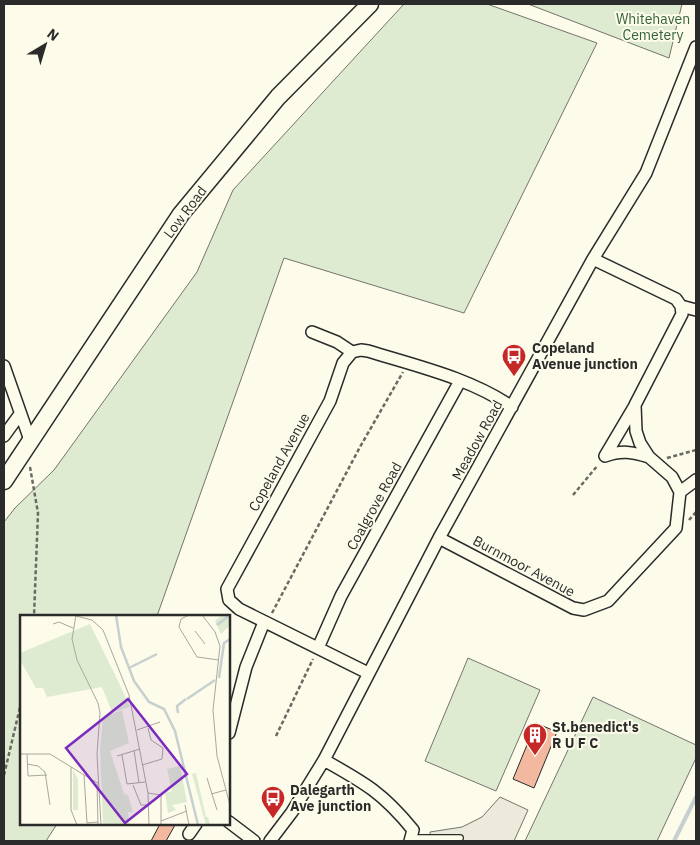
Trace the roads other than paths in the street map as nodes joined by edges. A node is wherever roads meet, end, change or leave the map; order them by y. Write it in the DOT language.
graph roads {
  1 [pos="370,4"];
  2 [pos="696,47"];
  3 [pos="593,260"];
  4 [pos="681,306"];
  5 [pos="696,310"];
  6 [pos="312,332"];
  7 [pos="352,352"];
  8 [pos="4,366"];
  9 [pos="460,381"];
  10 [pos="634,405"];
  11 [pos="512,407"];
  12 [pos="20,414"];
  13 [pos="4,436"];
  14 [pos="31,443"];
  15 [pos="652,459"];
  16 [pos="696,480"];
  17 [pos="4,481"];
  18 [pos="680,492"];
  19 [pos="439,538"];
  20 [pos="266,623"];
  21 [pos="318,647"];
  22 [pos="368,673"];
  23 [pos="230,729"];
  24 [pos="324,760"];
  25 [pos="230,823"];
  26 [pos="195,825"];
  27 [pos="189,834"];
  28 [pos="460,838"];
  29 [pos="411,840"];
  30 [pos="254,841"];
  31 [pos="270,841"];
  1 -- 14 [label="main road, Low Road"];
  2 -- 3 [label="street, Meadow Road"];
  3 -- 4 [label="street"];
  3 -- 11 [label="street, Meadow Road"];
  4 -- 5 [label="street"];
  4 -- 10 [label="street"];
  6 -- 7 [label="street"];
  7 -- 9 [label="street"];
  7 -- 20 [label="street, Copeland Avenue"];
  8 -- 12 [label="street"];
  9 -- 11 [label="street"];
  9 -- 21 [label="street, Coalgrove Road"];
  10 -- 15 [label="street"];
  10 -- 15 [label="street"];
  11 -- 19 [label="street, Meadow Road"];
  12 -- 13 [label="street"];
  12 -- 14 [label="street"];
  14 -- 17 [label="main road, Low Road"];
  15 -- 18 [label="street"];
  16 -- 18 [label="street"];
  18 -- 19 [label="street, Burnmoor Avenue"];
  19 -- 22 [label="street, Meadow Road"];
  20 -- 21 [label="street, Copeland Avenue"];
  20 -- 23 [label="street"];
  21 -- 22 [label="street, Copeland Avenue"];
  22 -- 24 [label="street, Meadow Road"];
  24 -- 29 [label="street"];
  24 -- 31 [label="street, Meadow Road"];
  25 -- 30 [label="street"];
  26 -- 27 [label="street"];
  28 -- 29 [label="lane"];
}
